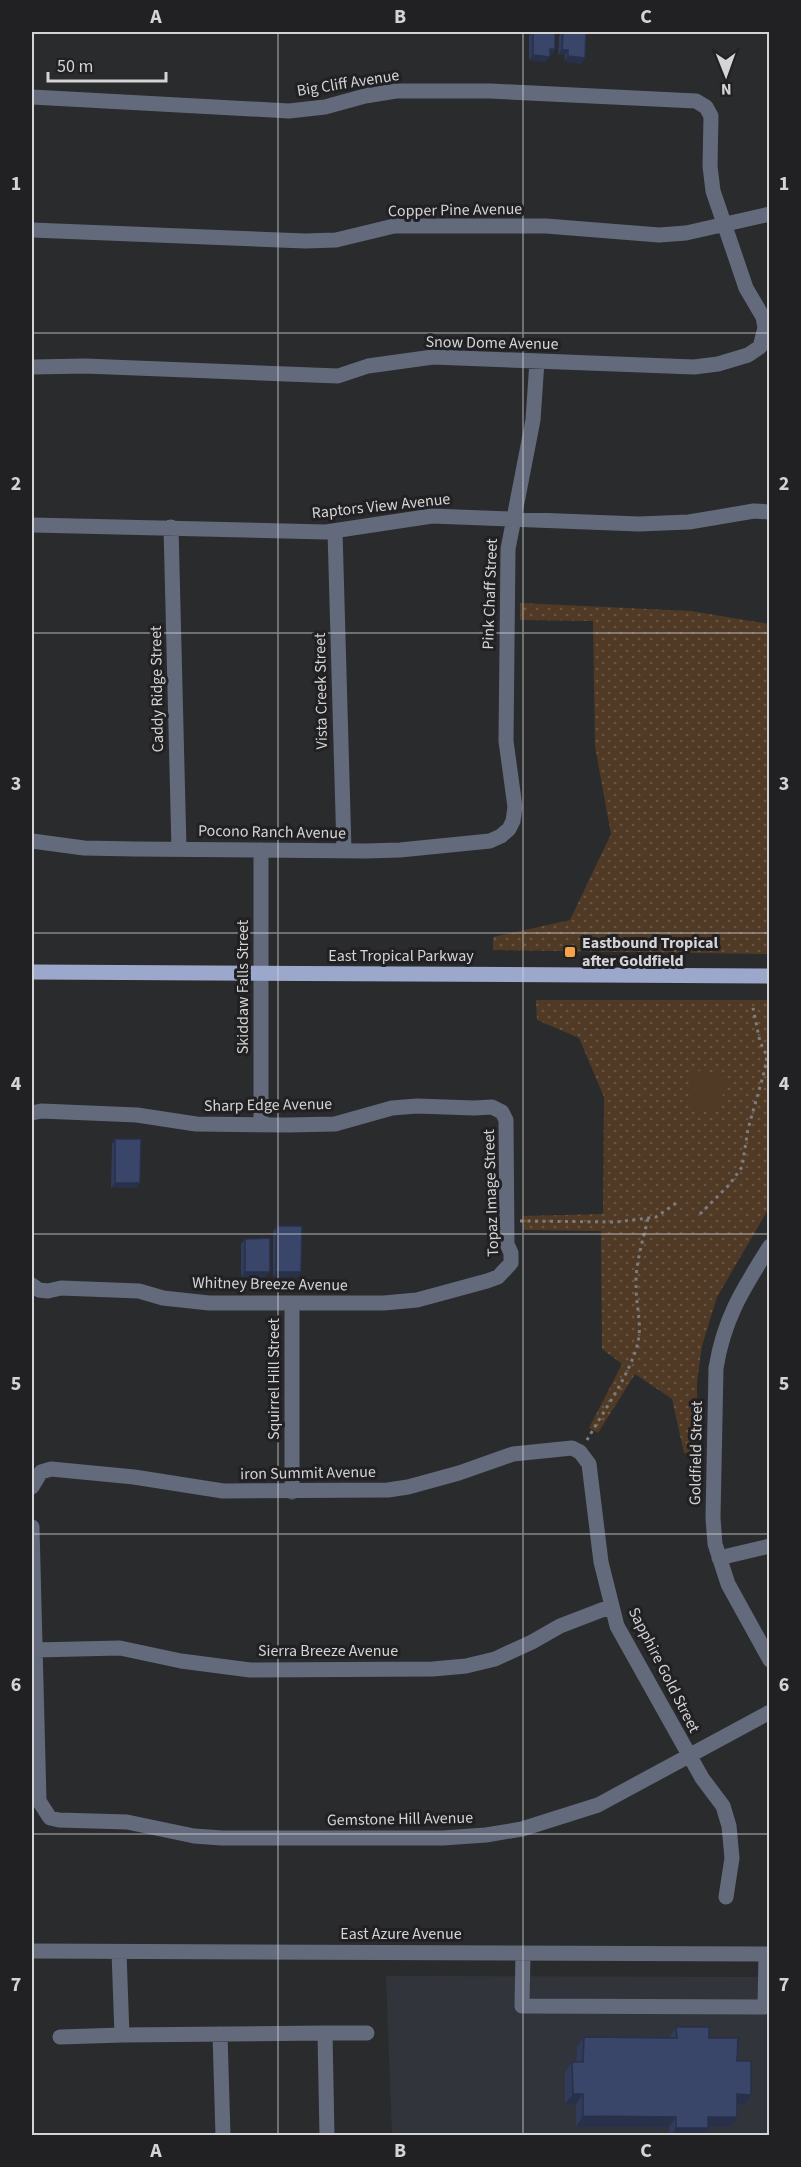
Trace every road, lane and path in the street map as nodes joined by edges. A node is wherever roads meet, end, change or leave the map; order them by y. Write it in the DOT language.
graph roads {
  1 [pos="32,97"];
  2 [pos="770,214"];
  3 [pos="724,225"];
  4 [pos="32,230"];
  5 [pos="537,361"];
  6 [pos="32,367"];
  7 [pos="770,512"];
  8 [pos="513,518"];
  9 [pos="32,525"];
  10 [pos="171,527"];
  11 [pos="335,531"];
  12 [pos="509,829"];
  13 [pos="32,841"];
  14 [pos="179,849"];
  15 [pos="261,849"];
  16 [pos="344,850"];
  17 [pos="32,972"];
  18 [pos="262,973"];
  19 [pos="770,976"];
  20 [pos="753,1008"];
  21 [pos="502,1112"];
  22 [pos="32,1113"];
  23 [pos="261,1125"];
  24 [pos="678,1202"];
  25 [pos="700,1214"];
  26 [pos="648,1218"];
  27 [pos="507,1221"];
  28 [pos="770,1246"];
  29 [pos="505,1271"];
  30 [pos="32,1285"];
  31 [pos="292,1303"];
  32 [pos="580,1452"];
  33 [pos="33,1484"];
  34 [pos="292,1492"];
  35 [pos="32,1527"];
  36 [pos="770,1546"];
  37 [pos="719,1558"];
  38 [pos="612,1606"];
  39 [pos="35,1650"];
  40 [pos="770,1660"];
  41 [pos="770,1712"];
  42 [pos="689,1756"];
  43 [pos="726,1897"];
  44 [pos="32,1951"];
  45 [pos="118,1952"];
  46 [pos="523,1953"];
  47 [pos="768,1954"];
  48 [pos="325,2033"];
  49 [pos="367,2033"];
  50 [pos="122,2034"];
  51 [pos="220,2034"];
  52 [pos="60,2037"];
  53 [pos="223,2136"];
  54 [pos="327,2136"];
  1 -- 3 [label="street, Big Cliff Avenue"];
  2 -- 3 [label="street, Copper Pine Avenue"];
  3 -- 4 [label="street, Copper Pine Avenue"];
  3 -- 5 [label="street, Snow Dome Avenue"];
  5 -- 6 [label="street, Snow Dome Avenue"];
  5 -- 8 [label="street, Pink Chaff Street"];
  7 -- 8 [label="street, Raptors View Avenue"];
  8 -- 11 [label="street, Raptors View Avenue"];
  8 -- 12 [label="street, Pink Chaff Street"];
  9 -- 10 [label="street, Raptors View Avenue"];
  10 -- 11 [label="street, Raptors View Avenue"];
  10 -- 14 [label="street, Caddy Ridge Street"];
  11 -- 16 [label="street, Vista Creek Street"];
  12 -- 16 [label="street, Pocono Ranch Avenue"];
  13 -- 14 [label="street, Pocono Ranch Avenue"];
  14 -- 15 [label="street, Pocono Ranch Avenue"];
  15 -- 16 [label="street, Pocono Ranch Avenue"];
  15 -- 18 [label="street, Skiddaw Falls Street"];
  17 -- 18 [label="main road, East Tropical Parkway"];
  18 -- 19 [label="main road, East Tropical Parkway"];
  18 -- 23 [label="street, Skiddaw Falls Street"];
  20 -- 25 [label="path"];
  21 -- 23 [label="street, Sharp Edge Avenue"];
  21 -- 27 [label="street, Topaz Image Street"];
  22 -- 23 [label="street, Sharp Edge Avenue"];
  24 -- 26 [label="path"];
  26 -- 27 [label="path"];
  26 -- 32 [label="path"];
  27 -- 29 [label="street, Topaz Image Street"];
  28 -- 37 [label="street, Goldfield Street"];
  29 -- 31 [label="street, Whitney Breeze Avenue"];
  30 -- 31 [label="street, Whitney Breeze Avenue"];
  31 -- 34 [label="street, Squirrel Hill Street"];
  32 -- 34 [label="street, iron Summit Avenue"];
  32 -- 38 [label="street, Sapphire Gold Street"];
  33 -- 34 [label="street, iron Summit Avenue"];
  35 -- 39 [label="street"];
  36 -- 37 [label="street"];
  37 -- 40 [label="street, Goldfield Street"];
  38 -- 39 [label="street, Sierra Breeze Avenue"];
  38 -- 42 [label="street, Sapphire Gold Street"];
  39 -- 42 [label="street, Gemstone Hill Avenue"];
  41 -- 42 [label="street, Gemstone Hill Avenue"];
  42 -- 43 [label="street, Sapphire Gold Street"];
  44 -- 45 [label="street, East Azure Avenue"];
  45 -- 46 [label="street, East Azure Avenue"];
  45 -- 50 [label="street"];
  46 -- 47 [label="street, East Azure Avenue"];
  46 -- 47 [label="street"];
  48 -- 49 [label="street"];
  48 -- 51 [label="street"];
  48 -- 54 [label="street"];
  50 -- 51 [label="street"];
  50 -- 52 [label="street"];
  51 -- 53 [label="street"];
}
